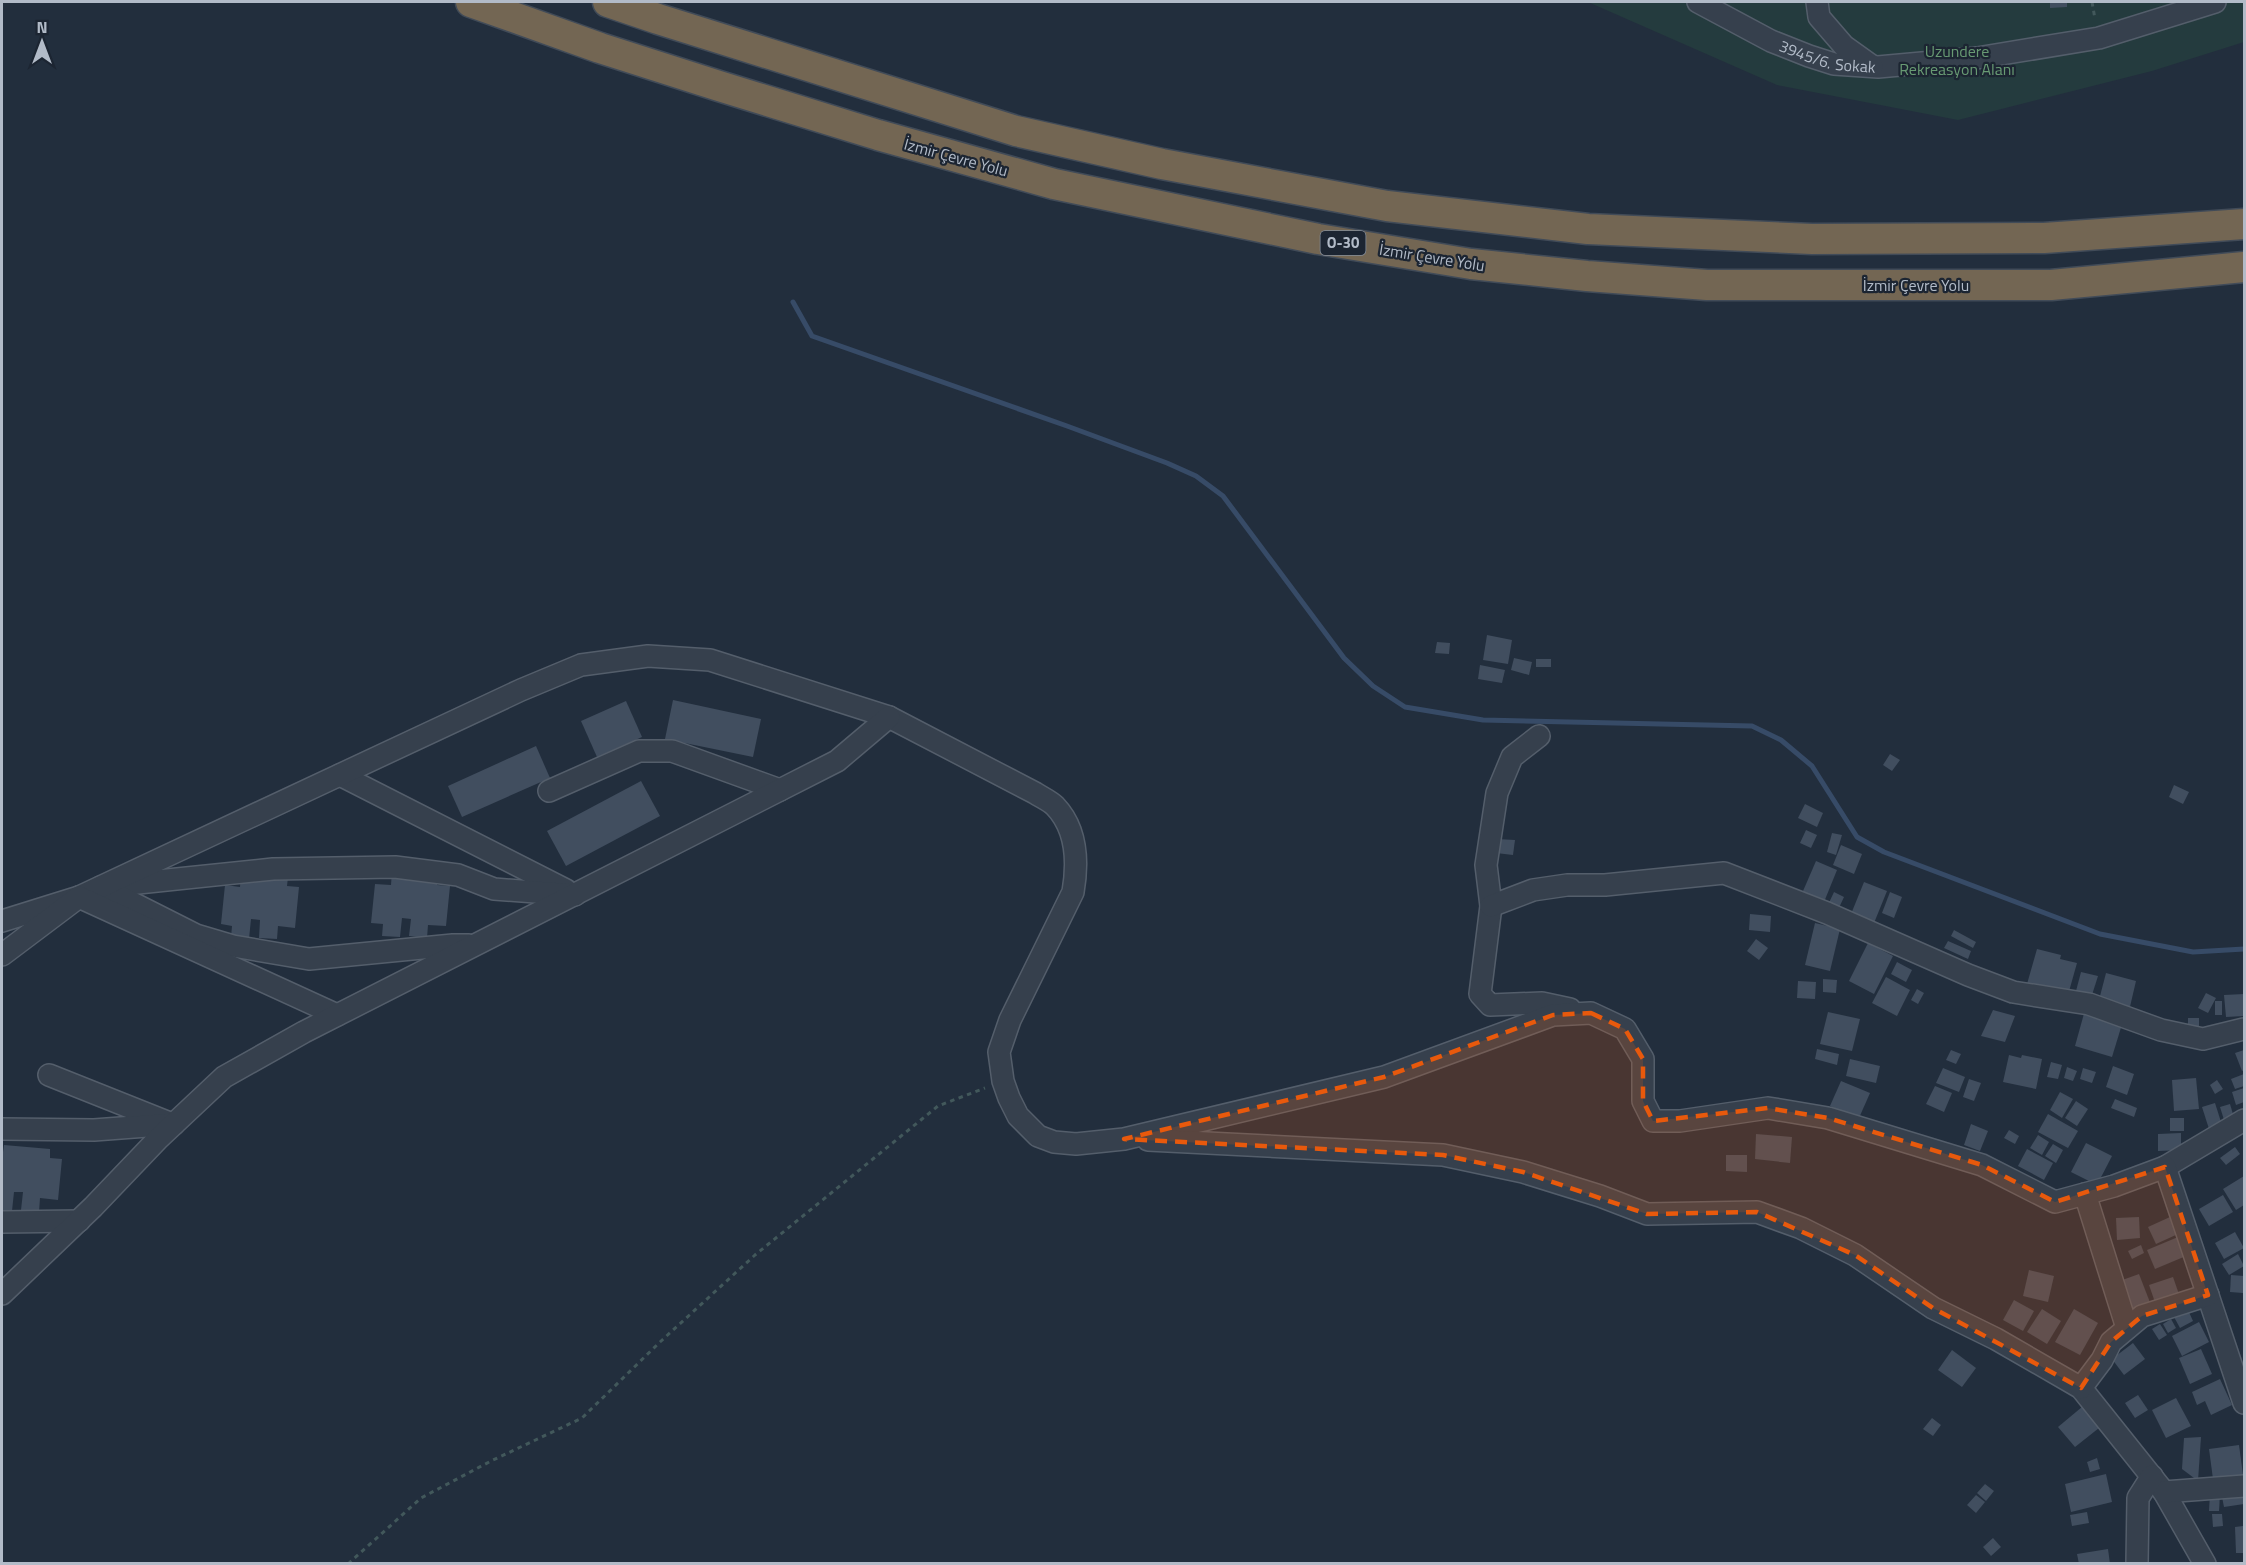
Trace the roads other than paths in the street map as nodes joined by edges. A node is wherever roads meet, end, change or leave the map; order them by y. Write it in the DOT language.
graph roads {
  1 [pos="471,2"];
  2 [pos="608,2"];
  3 [pos="1698,2"];
  4 [pos="1817,2"];
  5 [pos="2215,2"];
  6 [pos="1872,66"];
  7 [pos="2244,224"];
  8 [pos="2244,267"];
  9 [pos="890,717"];
  10 [pos="1539,736"];
  11 [pos="340,775"];
  12 [pos="780,790"];
  13 [pos="549,791"];
  14 [pos="100,887"];
  15 [pos="575,895"];
  16 [pos="79,897"];
  17 [pos="1491,906"];
  18 [pos="2,921"];
  19 [pos="475,945"];
  20 [pos="2,955"];
  21 [pos="1591,1013"];
  22 [pos="337,1015"];
  23 [pos="2244,1029"];
  24 [pos="49,1075"];
  25 [pos="2244,1120"];
  26 [pos="174,1124"];
  27 [pos="2,1129"];
  28 [pos="1124,1139"];
  29 [pos="2165,1167"];
  30 [pos="2085,1194"];
  31 [pos="79,1221"];
  32 [pos="2,1222"];
  33 [pos="2,1294"];
  34 [pos="2208,1295"];
  35 [pos="2127,1328"];
  36 [pos="2081,1388"];
  37 [pos="2244,1403"];
  38 [pos="2158,1484"];
  39 [pos="2244,1486"];
  40 [pos="2137,1563"];
  41 [pos="2205,1563"];
  1 -- 8 [label="highway, İzmir Çevre Yolu / O-30"];
  2 -- 7 [label="highway"];
  3 -- 6 [label="street, 3945/6. Sokak"];
  4 -- 6 [label="street"];
  5 -- 6 [label="street, 3945/6. Sokak"];
  9 -- 11 [label="street"];
  9 -- 12 [label="street"];
  9 -- 28 [label="street"];
  10 -- 17 [label="street"];
  11 -- 14 [label="street"];
  11 -- 15 [label="street"];
  12 -- 13 [label="street"];
  12 -- 15 [label="street"];
  14 -- 15 [label="street"];
  14 -- 16 [label="street"];
  14 -- 19 [label="street"];
  15 -- 19 [label="street"];
  16 -- 18 [label="street"];
  16 -- 20 [label="street"];
  16 -- 22 [label="street"];
  17 -- 21 [label="street"];
  17 -- 23 [label="street"];
  19 -- 22 [label="street"];
  21 -- 28 [label="street"];
  21 -- 30 [label="street"];
  22 -- 26 [label="street"];
  24 -- 26 [label="street"];
  25 -- 29 [label="street"];
  26 -- 27 [label="street"];
  26 -- 31 [label="street"];
  28 -- 36 [label="street"];
  29 -- 30 [label="street"];
  29 -- 34 [label="street"];
  30 -- 35 [label="street"];
  31 -- 32 [label="street"];
  31 -- 33 [label="street"];
  34 -- 35 [label="street"];
  34 -- 37 [label="street"];
  35 -- 36 [label="street"];
  36 -- 38 [label="street"];
  38 -- 39 [label="street"];
  38 -- 40 [label="street"];
  38 -- 41 [label="street"];
}
